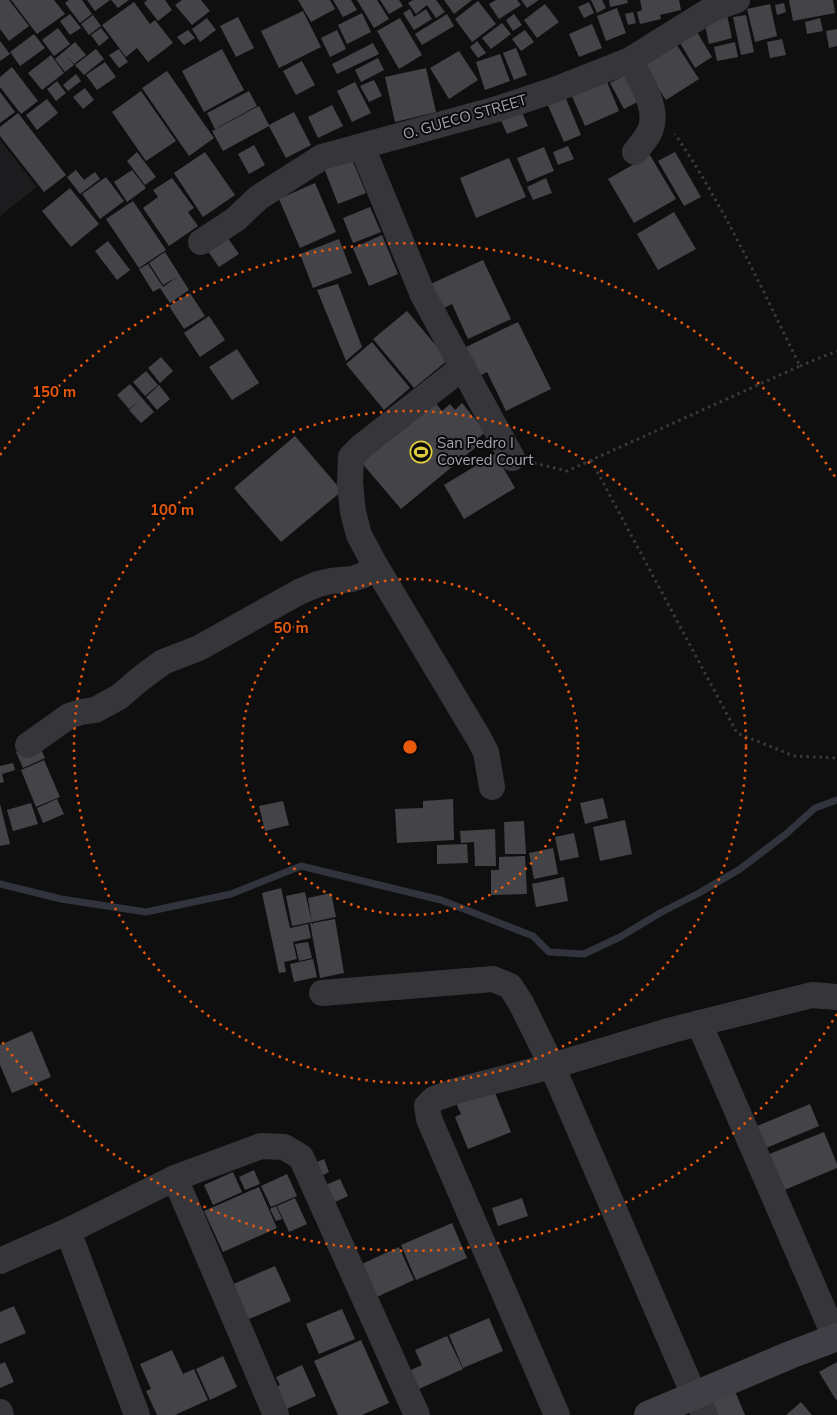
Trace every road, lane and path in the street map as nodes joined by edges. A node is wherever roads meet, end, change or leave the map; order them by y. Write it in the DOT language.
graph roads {
  1 [pos="736,0"];
  2 [pos="711,4"];
  3 [pos="630,60"];
  4 [pos="674,132"];
  5 [pos="362,147"];
  6 [pos="635,152"];
  7 [pos="201,242"];
  8 [pos="837,351"];
  9 [pos="800,366"];
  10 [pos="463,367"];
  11 [pos="512,458"];
  12 [pos="591,460"];
  13 [pos="375,565"];
  14 [pos="28,745"];
  15 [pos="837,758"];
  16 [pos="492,787"];
  17 [pos="322,993"];
  18 [pos="837,997"];
  19 [pos="699,1023"];
  20 [pos="552,1066"];
  21 [pos="175,1178"];
  22 [pos="68,1231"];
  23 [pos="0,1261"];
  24 [pos="836,1337"];
  25 [pos="699,1405"];
  26 [pos="137,1415"];
  27 [pos="276,1415"];
  28 [pos="417,1415"];
  29 [pos="557,1415"];
  30 [pos="648,1415"];
  1 -- 2 [label="street, O. GUECO STREET"];
  2 -- 3 [label="street, O. GUECO STREET"];
  3 -- 5 [label="street, O. GUECO STREET"];
  3 -- 6 [label="street"];
  4 -- 9 [label="path"];
  5 -- 7 [label="street, O. GUECO STREET"];
  5 -- 10 [label="street"];
  8 -- 9 [label="path"];
  9 -- 12 [label="path"];
  10 -- 11 [label="street"];
  10 -- 13 [label="street"];
  11 -- 12 [label="path"];
  12 -- 15 [label="path"];
  13 -- 14 [label="street"];
  13 -- 16 [label="street"];
  17 -- 20 [label="street"];
  18 -- 19 [label="street"];
  19 -- 20 [label="street"];
  19 -- 24 [label="street"];
  20 -- 25 [label="street"];
  20 -- 29 [label="street"];
  21 -- 22 [label="street"];
  21 -- 27 [label="street"];
  21 -- 28 [label="street"];
  22 -- 23 [label="street"];
  22 -- 26 [label="street"];
  24 -- 25 [label="street"];
  25 -- 30 [label="street"];
}
